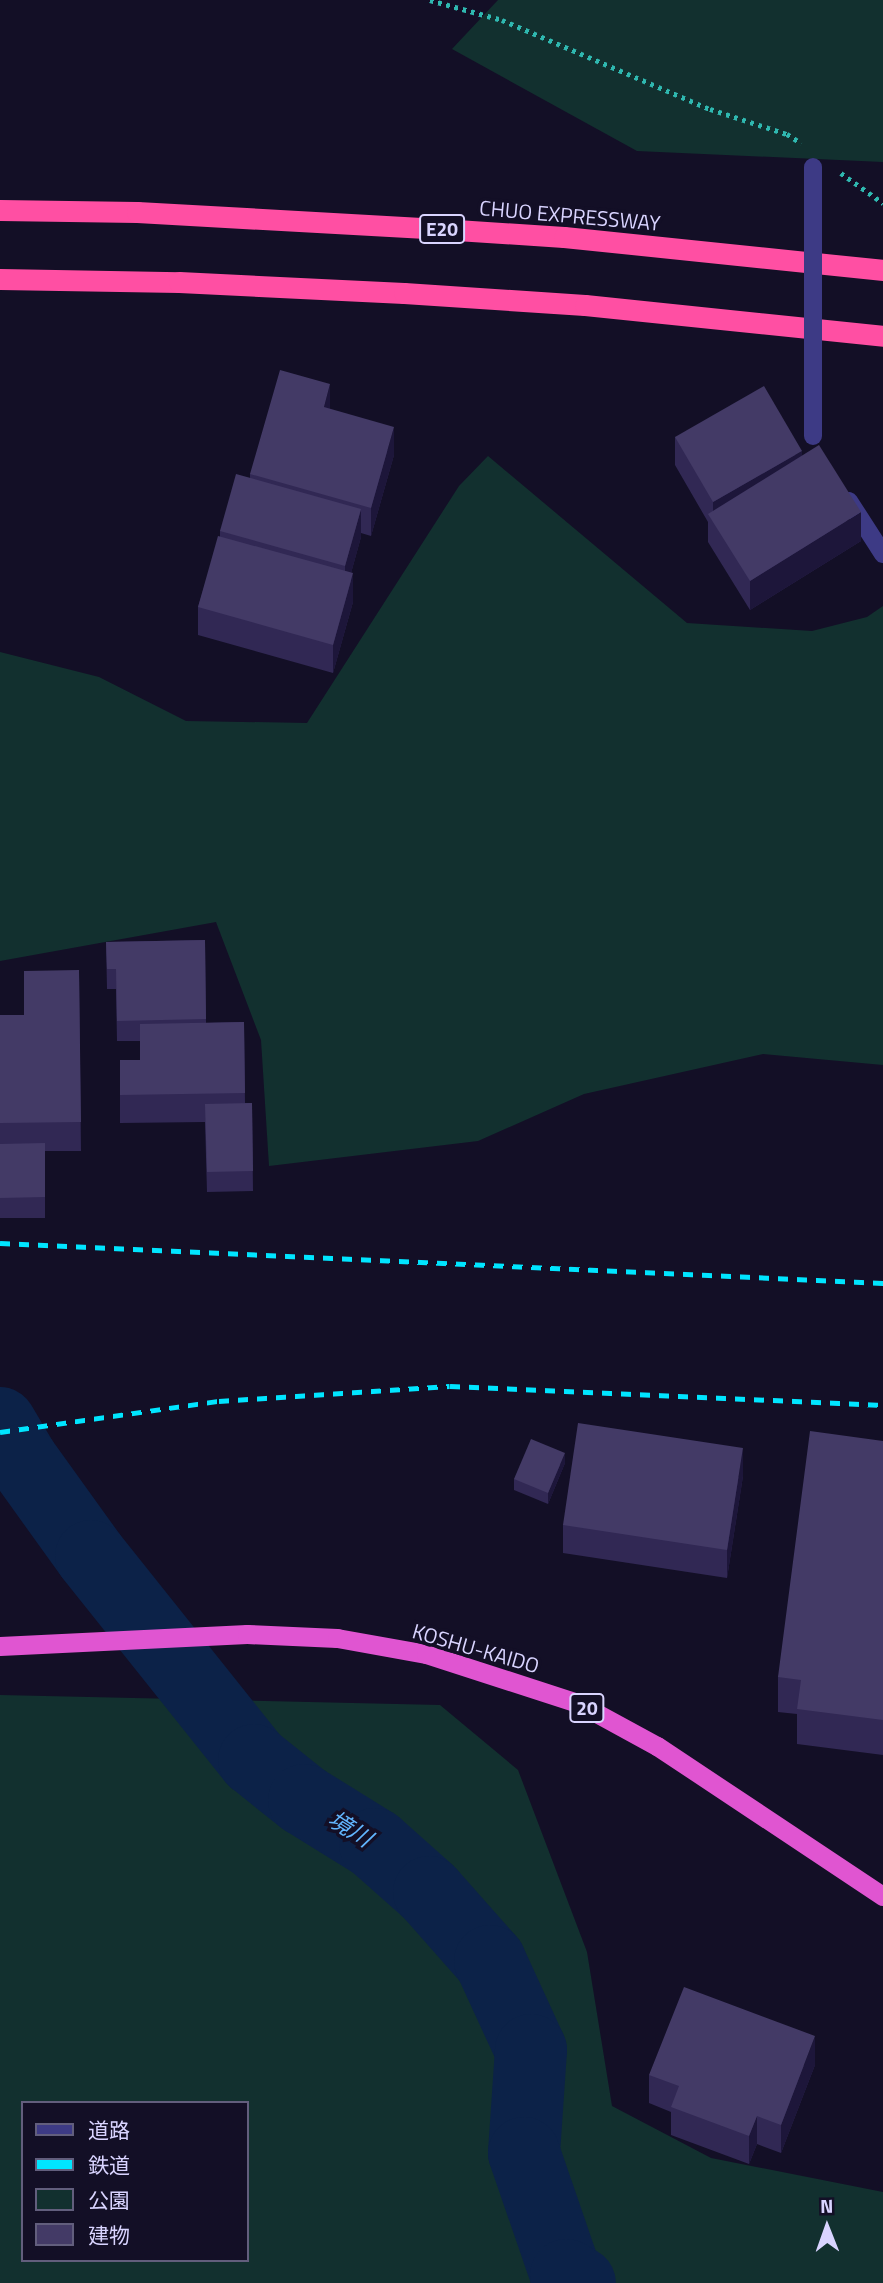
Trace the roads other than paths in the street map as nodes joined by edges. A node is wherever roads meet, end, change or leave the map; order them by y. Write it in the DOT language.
graph roads {
  1 [pos="812,162"];
  2 [pos="0,210"];
  3 [pos="883,270"];
  4 [pos="0,279"];
  5 [pos="883,336"];
  6 [pos="823,457"];
  7 [pos="842,489"];
  8 [pos="883,554"];
  9 [pos="0,1646"];
  10 [pos="883,1896"];
  1 -- 6 [label="street, bridge"];
  2 -- 3 [label="highway, CHUO EXPRESSWAY / E20"];
  4 -- 5 [label="highway"];
  7 -- 8 [label="street"];
  9 -- 10 [label="highway, KOSHU-KAIDO / 20"];
}
